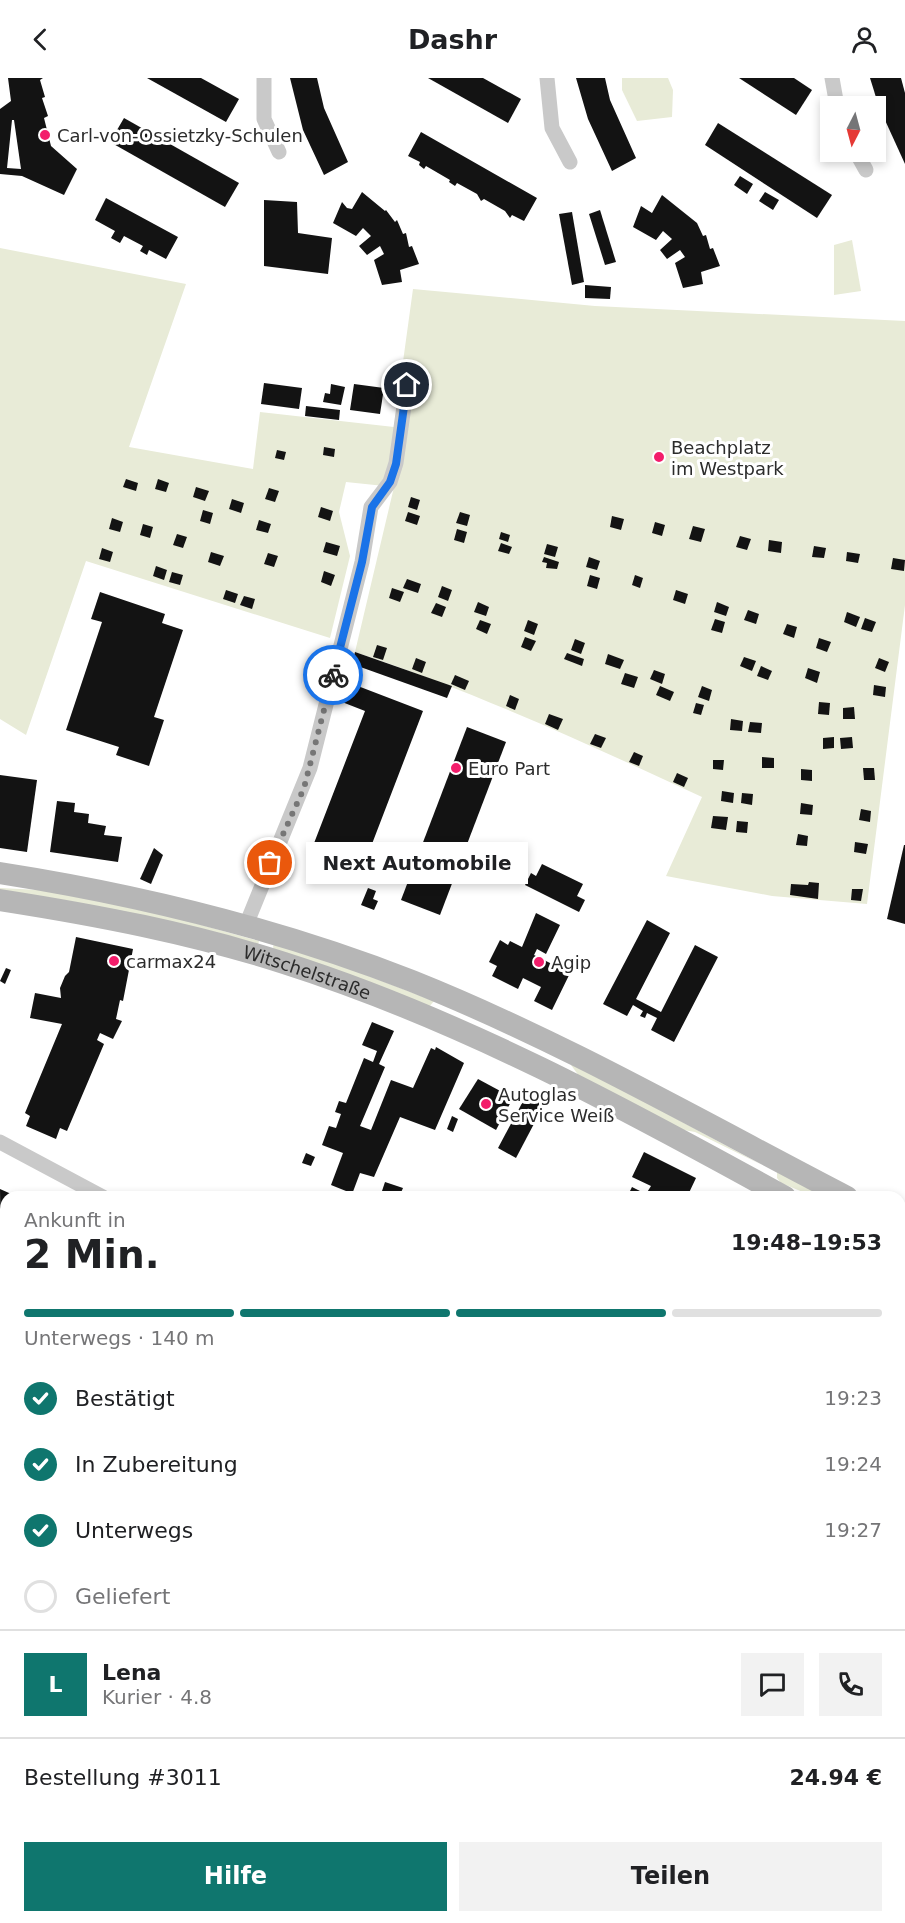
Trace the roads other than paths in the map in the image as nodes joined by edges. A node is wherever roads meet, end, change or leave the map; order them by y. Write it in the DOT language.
graph roads {
  1 [pos="264,78"];
  2 [pos="547,78"];
  3 [pos="832,78"];
  4 [pos="835,96"];
  5 [pos="279,152"];
  6 [pos="570,162"];
  7 [pos="862,162"];
  8 [pos="866,170"];
  9 [pos="407,385"];
  10 [pos="0,873"];
  11 [pos="0,900"];
  12 [pos="246,925"];
  13 [pos="445,996"];
  14 [pos="435,1018"];
  15 [pos="558,1047"];
  16 [pos="546,1071"];
  17 [pos="0,1142"];
  18 [pos="773,1158"];
  19 [pos="759,1182"];
  20 [pos="92,1191"];
  21 [pos="775,1191"];
  22 [pos="836,1191"];
  1 -- 5 [label="street"];
  2 -- 6 [label="street"];
  3 -- 4 [label="street"];
  7 -- 8 [label="street"];
  9 -- 12 [label="street, Witschelstraße"];
  10 -- 12 [label="street, Witschelstraße"];
  11 -- 14 [label="street, Witschelstraße"];
  12 -- 13 [label="street, Witschelstraße"];
  13 -- 14 [label="street"];
  13 -- 15 [label="street, Witschelstraße"];
  14 -- 16 [label="street, Witschelstraße"];
  15 -- 16 [label="street"];
  15 -- 18 [label="street, Witschelstraße"];
  16 -- 19 [label="street, Witschelstraße"];
  17 -- 20 [label="street"];
  18 -- 19 [label="street"];
  18 -- 22 [label="street, Witschelstraße"];
  19 -- 21 [label="street, Witschelstraße"];
}
